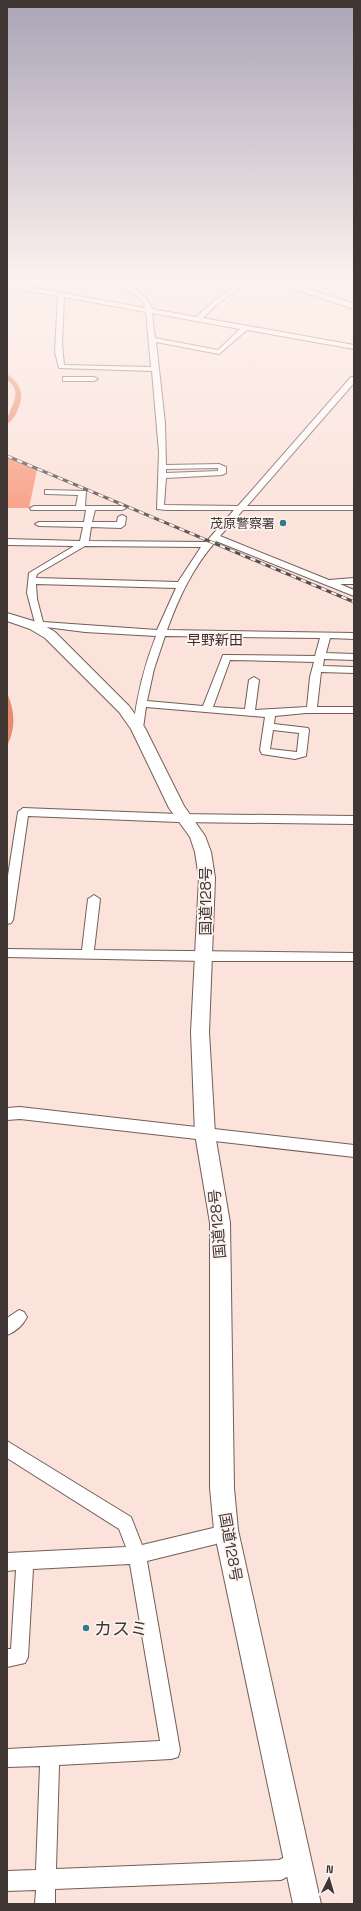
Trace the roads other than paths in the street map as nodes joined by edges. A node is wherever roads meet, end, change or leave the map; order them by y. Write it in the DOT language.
graph roads {
  1 [pos="62,368"];
  2 [pos="117,368"];
  3 [pos="156,369"];
  4 [pos="94,379"];
  5 [pos="354,379"];
  6 [pos="162,471"];
  7 [pos="51,482"];
  8 [pos="48,492"];
  9 [pos="34,508"];
  10 [pos="44,508"];
  11 [pos="80,508"];
  12 [pos="91,508"];
  13 [pos="354,508"];
  14 [pos="240,509"];
  15 [pos="39,524"];
  16 [pos="88,525"];
  17 [pos="216,537"];
  18 [pos="7,542"];
  19 [pos="84,543"];
  20 [pos="208,545"];
  21 [pos="31,581"];
  22 [pos="354,581"];
  23 [pos="328,582"];
  24 [pos="181,585"];
  25 [pos="354,593"];
  26 [pos="7,617"];
  27 [pos="37,626"];
  28 [pos="161,633"];
  29 [pos="326,635"];
  30 [pos="354,636"];
  31 [pos="320,657"];
  32 [pos="354,657"];
  33 [pos="317,669"];
  34 [pos="354,670"];
  35 [pos="254,680"];
  36 [pos="141,704"];
  37 [pos="207,709"];
  38 [pos="312,710"];
  39 [pos="354,710"];
  40 [pos="250,713"];
  41 [pos="270,714"];
  42 [pos="268,726"];
  43 [pos="138,728"];
  44 [pos="184,818"];
  45 [pos="354,818"];
  46 [pos="11,865"];
  47 [pos="9,893"];
  48 [pos="94,899"];
  49 [pos="7,920"];
  50 [pos="7,953"];
  51 [pos="86,955"];
  52 [pos="204,957"];
  53 [pos="354,957"];
  54 [pos="7,1114"];
  55 [pos="206,1134"];
  56 [pos="354,1151"];
  57 [pos="19,1316"];
  58 [pos="7,1328"];
  59 [pos="7,1449"];
  60 [pos="226,1530"];
  61 [pos="137,1555"];
  62 [pos="25,1561"];
  63 [pos="7,1562"];
  64 [pos="7,1658"];
  65 [pos="50,1756"];
  66 [pos="7,1758"];
  67 [pos="297,1862"];
  68 [pos="46,1879"];
  69 [pos="7,1881"];
  70 [pos="45,1904"];
  71 [pos="307,1904"];
  1 -- 4 [label="street"];
  2 -- 3 [label="street"];
  3 -- 6 [label="street"];
  5 -- 14 [label="street"];
  6 -- 6 [label="street"];
  6 -- 14 [label="street"];
  7 -- 8 [label="street"];
  8 -- 10 [label="street"];
  8 -- 11 [label="street"];
  9 -- 10 [label="street"];
  10 -- 11 [label="street"];
  11 -- 12 [label="street"];
  12 -- 16 [label="street"];
  12 -- 16 [label="street"];
  13 -- 14 [label="street"];
  14 -- 17 [label="street"];
  15 -- 16 [label="street"];
  16 -- 19 [label="street"];
  17 -- 20 [label="street"];
  17 -- 23 [label="street"];
  18 -- 19 [label="street"];
  19 -- 20 [label="street"];
  19 -- 21 [label="street"];
  20 -- 24 [label="street"];
  21 -- 24 [label="street"];
  21 -- 27 [label="street"];
  22 -- 23 [label="street"];
  23 -- 25 [label="street"];
  24 -- 28 [label="street"];
  26 -- 27 [label="highway, 国道128号"];
  27 -- 28 [label="street"];
  27 -- 43 [label="highway, 国道128号"];
  28 -- 29 [label="street"];
  28 -- 36 [label="street"];
  29 -- 30 [label="street"];
  29 -- 31 [label="street"];
  31 -- 32 [label="street"];
  31 -- 33 [label="street"];
  31 -- 37 [label="street"];
  33 -- 34 [label="street"];
  33 -- 38 [label="street"];
  35 -- 40 [label="street"];
  36 -- 37 [label="street"];
  36 -- 43 [label="street"];
  37 -- 40 [label="street"];
  38 -- 39 [label="street"];
  38 -- 41 [label="street"];
  40 -- 41 [label="street"];
  41 -- 42 [label="street"];
  43 -- 44 [label="highway, 国道128号"];
  44 -- 45 [label="street"];
  44 -- 46 [label="street"];
  44 -- 52 [label="highway, 国道128号"];
  46 -- 47 [label="street"];
  47 -- 49 [label="street"];
  48 -- 51 [label="street"];
  50 -- 51 [label="street"];
  51 -- 52 [label="street"];
  52 -- 53 [label="street"];
  52 -- 55 [label="highway, 国道128号"];
  54 -- 55 [label="street"];
  55 -- 56 [label="street"];
  55 -- 60 [label="highway, 国道128号"];
  57 -- 58 [label="street"];
  59 -- 61 [label="street"];
  60 -- 61 [label="street"];
  60 -- 67 [label="highway, 国道128号"];
  61 -- 62 [label="street"];
  61 -- 65 [label="street"];
  62 -- 63 [label="street"];
  62 -- 64 [label="street"];
  65 -- 66 [label="street"];
  65 -- 68 [label="street"];
  67 -- 68 [label="street"];
  67 -- 71 [label="highway, 国道128号"];
  68 -- 69 [label="street"];
  68 -- 70 [label="street"];
}
